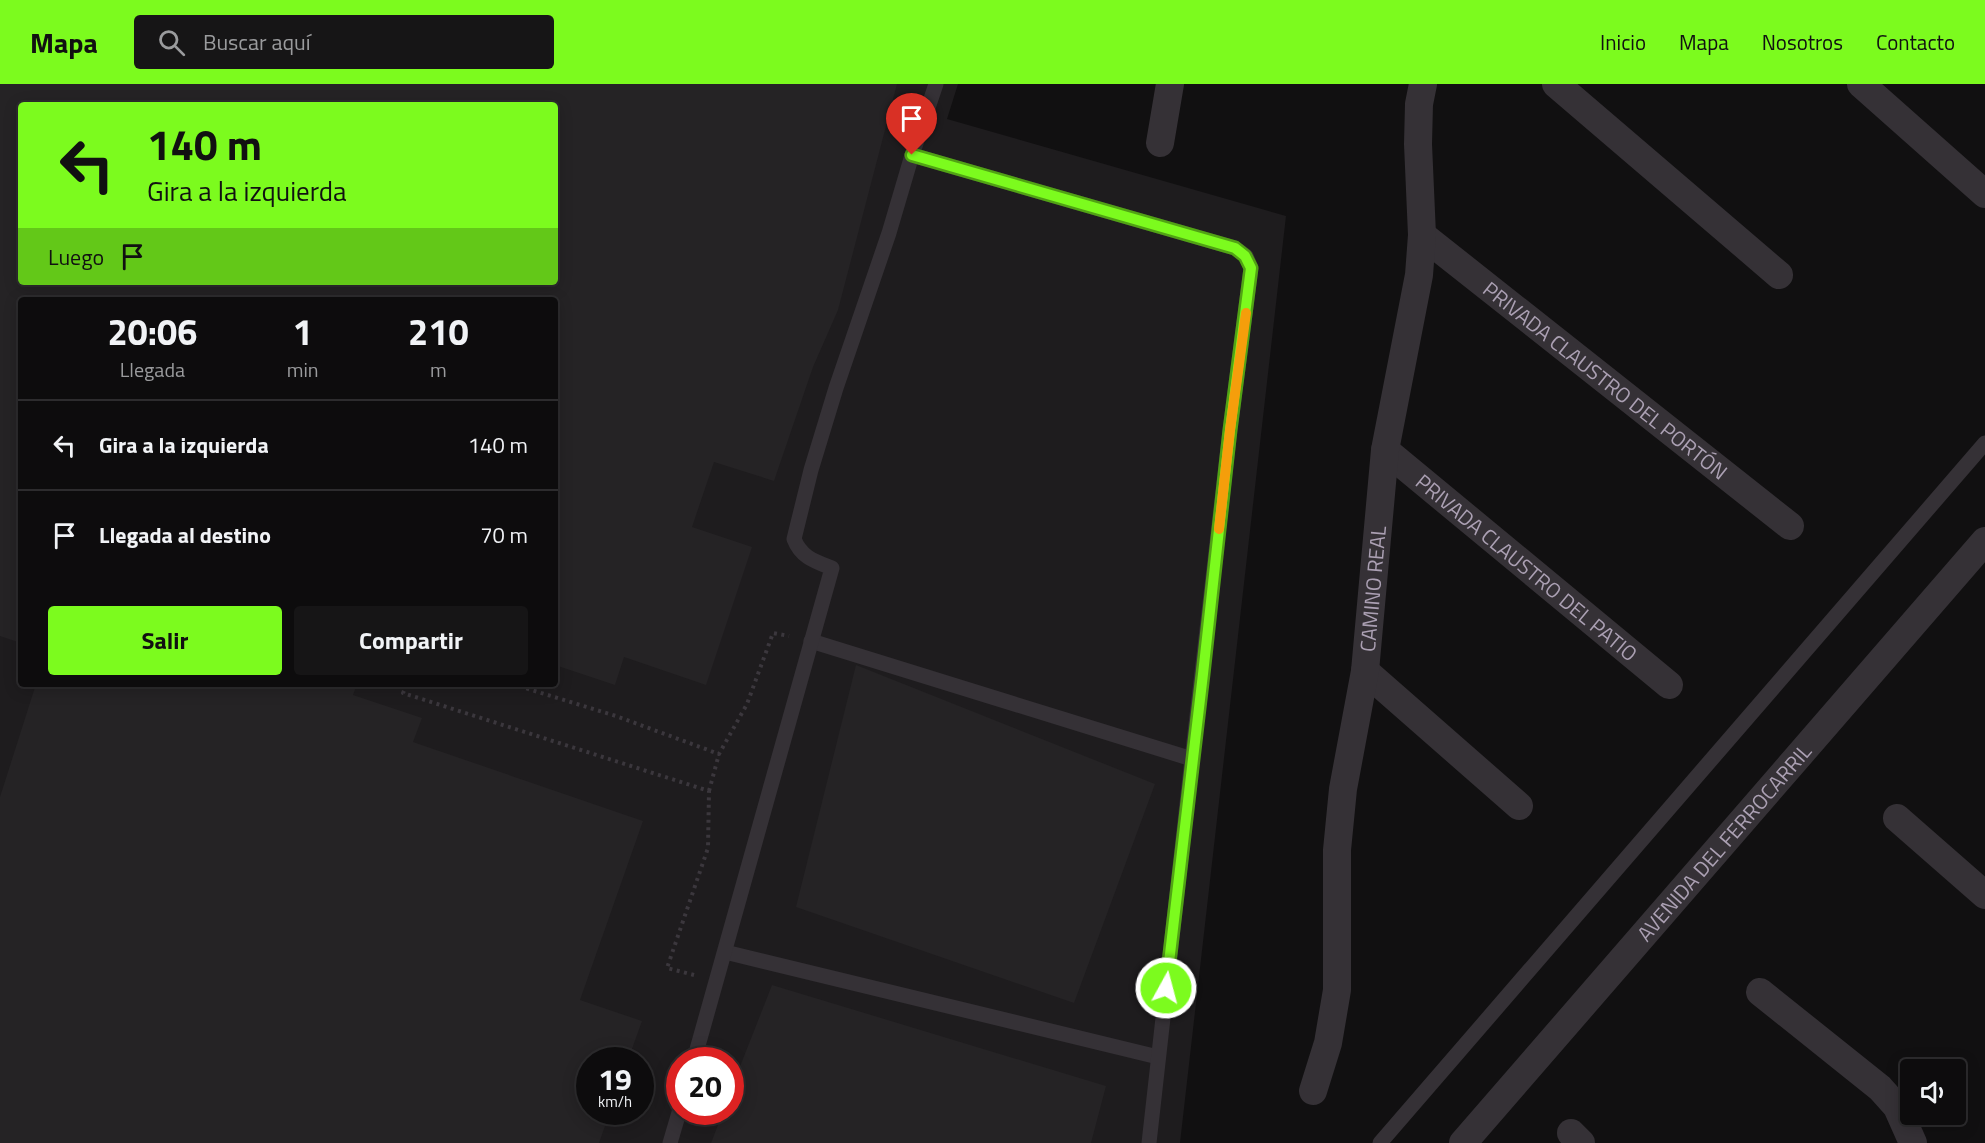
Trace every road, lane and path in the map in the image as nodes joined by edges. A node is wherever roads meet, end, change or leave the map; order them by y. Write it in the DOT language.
graph roads {
  1 [pos="936,84"];
  2 [pos="1170,84"];
  3 [pos="1423,84"];
  4 [pos="1556,84"];
  5 [pos="1861,84"];
  6 [pos="1160,143"];
  7 [pos="912,155"];
  8 [pos="1985,194"];
  9 [pos="1422,235"];
  10 [pos="1779,275"];
  11 [pos="1985,443"];
  12 [pos="1385,450"];
  13 [pos="1790,526"];
  14 [pos="1985,541"];
  15 [pos="811,641"];
  16 [pos="1365,670"];
  17 [pos="1669,685"];
  18 [pos="406,687"];
  19 [pos="522,687"];
  20 [pos="719,754"];
  21 [pos="1192,759"];
  22 [pos="709,791"];
  23 [pos="1519,806"];
  24 [pos="1897,818"];
  25 [pos="1985,895"];
  26 [pos="725,952"];
  27 [pos="717,982"];
  28 [pos="1760,992"];
  29 [pos="698,1047"];
  30 [pos="1158,1057"];
  31 [pos="1313,1091"];
  32 [pos="675,1125"];
  33 [pos="670,1143"];
  34 [pos="1149,1143"];
  35 [pos="1380,1143"];
  36 [pos="1463,1143"];
  37 [pos="1913,1143"];
  1 -- 7 [label="lane"];
  2 -- 6 [label="street"];
  3 -- 9 [label="street, CAMINO REAL"];
  4 -- 10 [label="street"];
  5 -- 8 [label="street"];
  7 -- 15 [label="lane"];
  7 -- 21 [label="lane"];
  9 -- 12 [label="street, CAMINO REAL"];
  9 -- 13 [label="street, PRIVADA CLAUSTRO DEL PORTÓN"];
  11 -- 35 [label="lane"];
  12 -- 16 [label="street, CAMINO REAL"];
  12 -- 17 [label="street, PRIVADA CLAUSTRO DEL PATIO"];
  14 -- 36 [label="street, AVENIDA DEL FERROCARRIL"];
  15 -- 20 [label="path"];
  15 -- 21 [label="lane"];
  15 -- 26 [label="lane"];
  16 -- 23 [label="street"];
  16 -- 31 [label="street, CAMINO REAL"];
  18 -- 22 [label="path"];
  19 -- 20 [label="path"];
  20 -- 22 [label="path"];
  21 -- 30 [label="lane"];
  22 -- 27 [label="path"];
  24 -- 25 [label="street"];
  26 -- 27 [label="lane"];
  26 -- 30 [label="lane"];
  27 -- 29 [label="lane"];
  28 -- 37 [label="street"];
  30 -- 34 [label="lane"];
  32 -- 33 [label="lane"];
}
